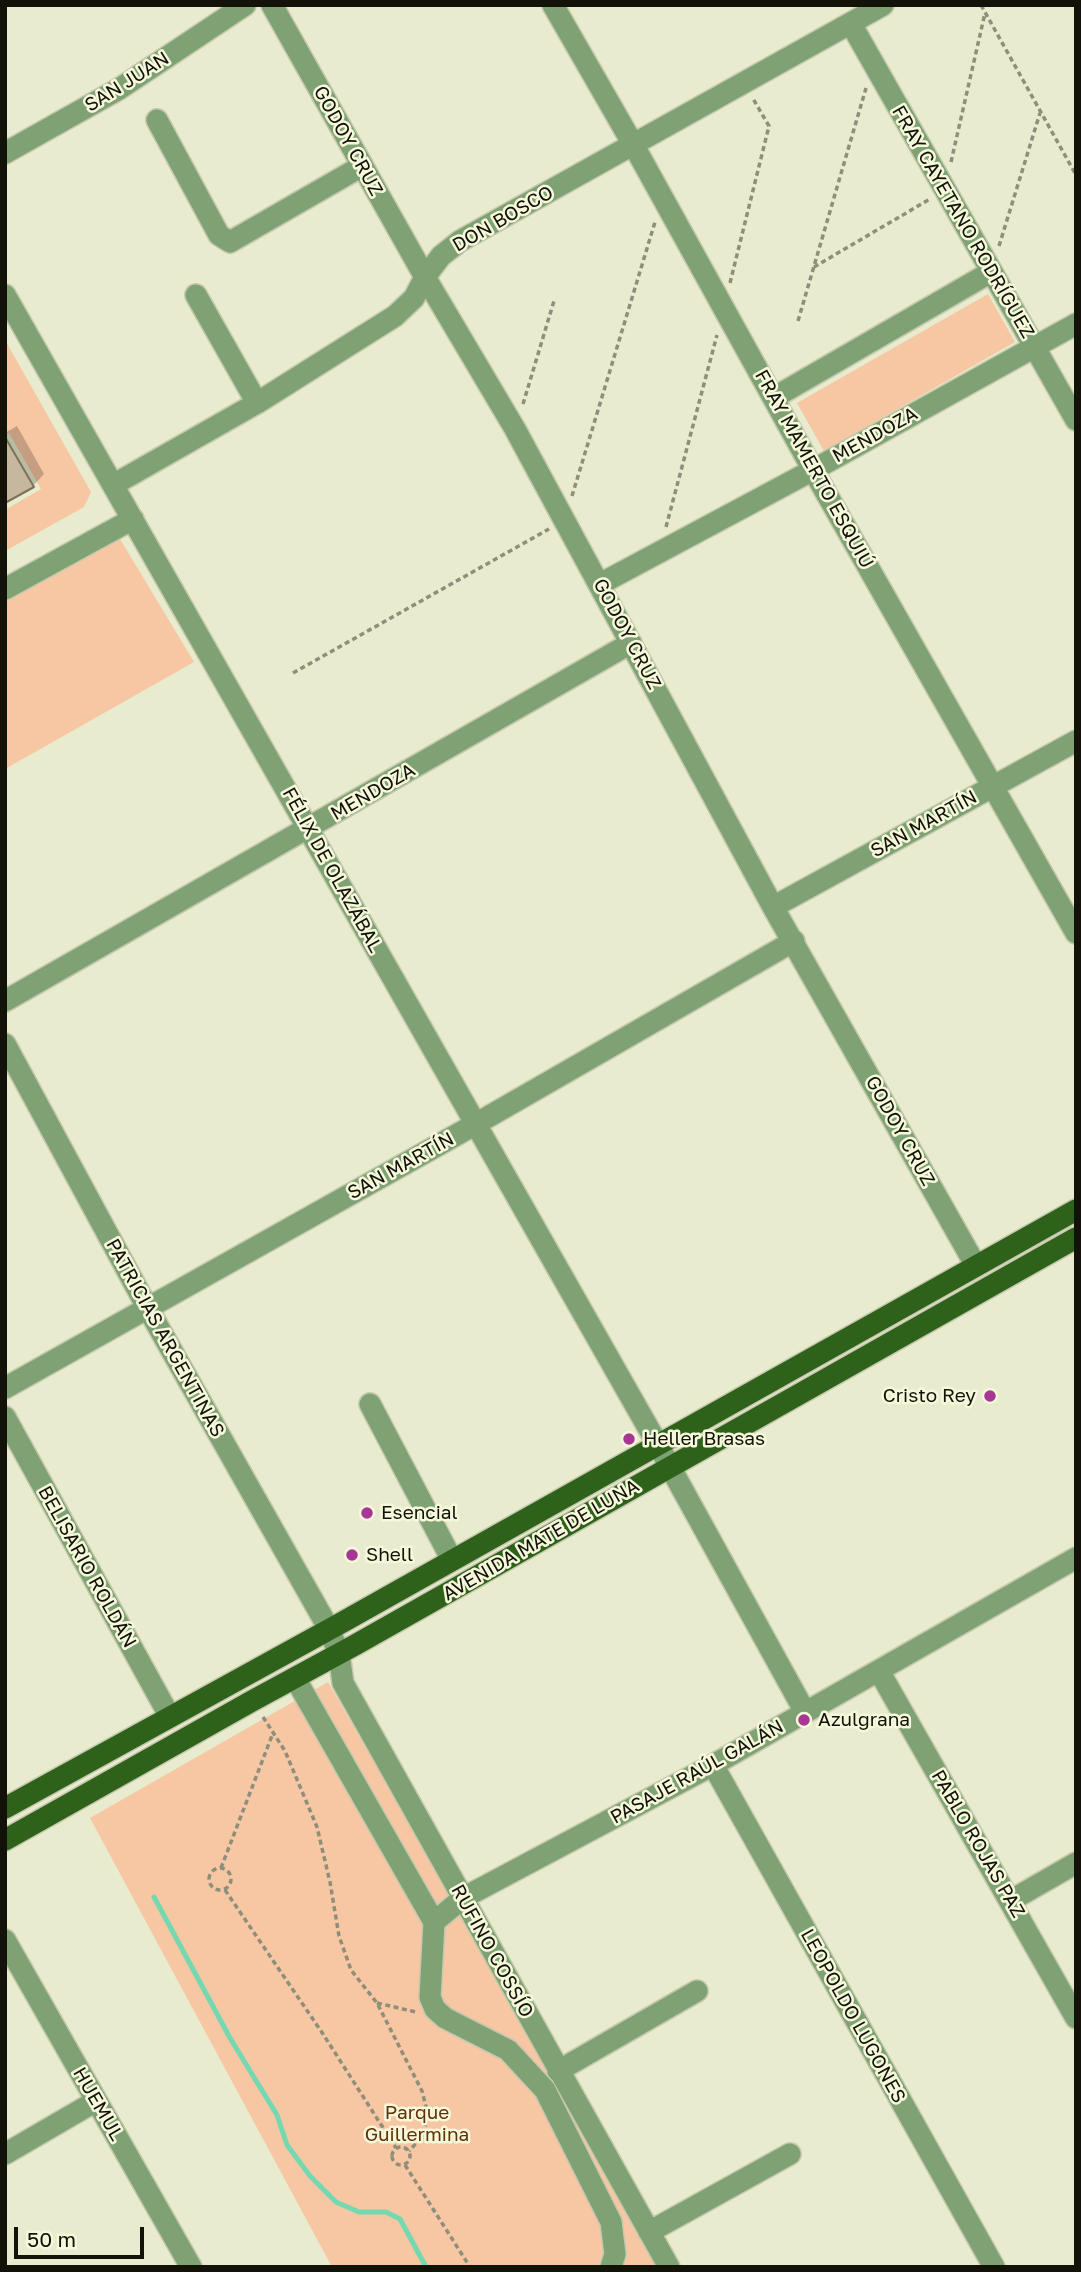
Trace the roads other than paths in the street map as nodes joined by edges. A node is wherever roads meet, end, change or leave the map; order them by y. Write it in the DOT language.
graph roads {
  1 [pos="245,5"];
  2 [pos="272,5"];
  3 [pos="553,5"];
  4 [pos="883,5"];
  5 [pos="851,24"];
  6 [pos="157,120"];
  7 [pos="634,146"];
  8 [pos="5,153"];
  9 [pos="362,166"];
  10 [pos="991,272"];
  11 [pos="425,277"];
  12 [pos="5,295"];
  13 [pos="196,295"];
  14 [pos="1076,324"];
  15 [pos="1035,347"];
  16 [pos="775,397"];
  17 [pos="257,403"];
  18 [pos="1076,420"];
  19 [pos="813,470"];
  20 [pos="113,485"];
  21 [pos="133,519"];
  22 [pos="600,584"];
  23 [pos="5,589"];
  24 [pos="631,643"];
  25 [pos="1076,741"];
  26 [pos="992,786"];
  27 [pos="309,829"];
  28 [pos="773,908"];
  29 [pos="1076,933"];
  30 [pos="794,941"];
  31 [pos="5,1001"];
  32 [pos="5,1044"];
  33 [pos="474,1125"];
  34 [pos="1076,1210"];
  35 [pos="1076,1238"];
  36 [pos="976,1266"];
  37 [pos="147,1307"];
  38 [pos="5,1388"];
  39 [pos="370,1404"];
  40 [pos="5,1417"];
  41 [pos="658,1445"];
  42 [pos="670,1467"];
  43 [pos="1076,1558"];
  44 [pos="452,1560"];
  45 [pos="329,1629"];
  46 [pos="339,1654"];
  47 [pos="879,1671"];
  48 [pos="295,1678"];
  49 [pos="805,1712"];
  50 [pos="170,1717"];
  51 [pos="713,1765"];
  52 [pos="5,1808"];
  53 [pos="5,1840"];
  54 [pos="1076,1863"];
  55 [pos="463,1898"];
  56 [pos="1010,1901"];
  57 [pos="434,1922"];
  58 [pos="5,1940"];
  59 [pos="697,1991"];
  60 [pos="1076,2018"];
  61 [pos="558,2071"];
  62 [pos="96,2101"];
  63 [pos="5,2154"];
  64 [pos="790,2154"];
  65 [pos="649,2232"];
  66 [pos="191,2267"];
  67 [pos="611,2267"];
  68 [pos="669,2267"];
  69 [pos="994,2267"];
  1 -- 8 [label="street, SAN JUAN"];
  2 -- 9 [label="street, GODOY CRUZ"];
  3 -- 7 [label="street, FRAY MAMERTO ESQUIÚ"];
  4 -- 5 [label="street, DON BOSCO"];
  5 -- 7 [label="street, DON BOSCO"];
  5 -- 10 [label="street, FRAY CAYETANO RODRÍGUEZ"];
  6 -- 9 [label="street"];
  7 -- 11 [label="street, DON BOSCO"];
  7 -- 16 [label="street, FRAY MAMERTO ESQUIÚ"];
  9 -- 11 [label="street, GODOY CRUZ"];
  10 -- 15 [label="street, FRAY CAYETANO RODRÍGUEZ"];
  10 -- 16 [label="street"];
  11 -- 17 [label="street, DON BOSCO"];
  11 -- 22 [label="street, GODOY CRUZ"];
  12 -- 20 [label="street, FÉLIX DE OLAZÁBAL"];
  13 -- 17 [label="street"];
  14 -- 15 [label="street, MENDOZA"];
  15 -- 18 [label="street, FRAY CAYETANO RODRÍGUEZ"];
  15 -- 19 [label="street, MENDOZA"];
  16 -- 19 [label="street, FRAY MAMERTO ESQUIÚ"];
  17 -- 20 [label="street, DON BOSCO"];
  19 -- 22 [label="street, MENDOZA"];
  19 -- 26 [label="street, FRAY MAMERTO ESQUIÚ"];
  20 -- 21 [label="street, FÉLIX DE OLAZÁBAL"];
  21 -- 23 [label="street"];
  21 -- 27 [label="street, FÉLIX DE OLAZÁBAL"];
  22 -- 24 [label="street, GODOY CRUZ"];
  24 -- 27 [label="street, MENDOZA"];
  24 -- 28 [label="street, GODOY CRUZ"];
  25 -- 26 [label="street, SAN MARTÍN"];
  26 -- 28 [label="street, SAN MARTÍN"];
  26 -- 29 [label="street, FRAY MAMERTO ESQUIÚ"];
  27 -- 31 [label="street, MENDOZA"];
  27 -- 33 [label="street, FÉLIX DE OLAZÁBAL"];
  28 -- 30 [label="street, GODOY CRUZ"];
  30 -- 33 [label="street, SAN MARTÍN"];
  30 -- 36 [label="street, GODOY CRUZ"];
  32 -- 37 [label="street, PATRICIAS ARGENTINAS"];
  33 -- 37 [label="street, SAN MARTÍN"];
  33 -- 41 [label="street, FÉLIX DE OLAZÁBAL"];
  34 -- 36 [label="main road, AVENIDA MATE DE LUNA"];
  35 -- 42 [label="main road, AVENIDA MATE DE LUNA"];
  36 -- 41 [label="main road, AVENIDA MATE DE LUNA"];
  37 -- 38 [label="street, SAN MARTÍN"];
  37 -- 45 [label="street, PATRICIAS ARGENTINAS"];
  39 -- 44 [label="street"];
  40 -- 50 [label="street, BELISARIO ROLDÁN"];
  41 -- 42 [label="street"];
  41 -- 44 [label="main road, AVENIDA MATE DE LUNA"];
  42 -- 46 [label="main road, AVENIDA MATE DE LUNA"];
  42 -- 49 [label="street"];
  43 -- 47 [label="street, PASAJE RAÚL GALÁN"];
  44 -- 45 [label="main road, AVENIDA MATE DE LUNA"];
  45 -- 46 [label="street, RUFINO COSSÍO"];
  45 -- 50 [label="main road, AVENIDA MATE DE LUNA"];
  46 -- 48 [label="main road, AVENIDA MATE DE LUNA"];
  46 -- 55 [label="street, RUFINO COSSÍO"];
  47 -- 49 [label="street, PASAJE RAÚL GALÁN"];
  47 -- 56 [label="street, PABLO ROJAS PAZ"];
  48 -- 53 [label="main road, AVENIDA MATE DE LUNA"];
  48 -- 57 [label="street"];
  49 -- 51 [label="street, PASAJE RAÚL GALÁN"];
  50 -- 52 [label="main road, AVENIDA MATE DE LUNA"];
  51 -- 55 [label="street, PASAJE RAÚL GALÁN"];
  51 -- 69 [label="street, LEOPOLDO LUGONES"];
  54 -- 56 [label="street"];
  55 -- 57 [label="street, PASAJE RAÚL GALÁN"];
  55 -- 61 [label="street, RUFINO COSSÍO"];
  56 -- 60 [label="street, PABLO ROJAS PAZ"];
  57 -- 67 [label="street"];
  58 -- 62 [label="street, HUEMUL"];
  59 -- 61 [label="street"];
  61 -- 65 [label="street, RUFINO COSSÍO"];
  62 -- 63 [label="street"];
  62 -- 66 [label="street, HUEMUL"];
  64 -- 65 [label="street"];
  65 -- 68 [label="street, RUFINO COSSÍO"];
}
